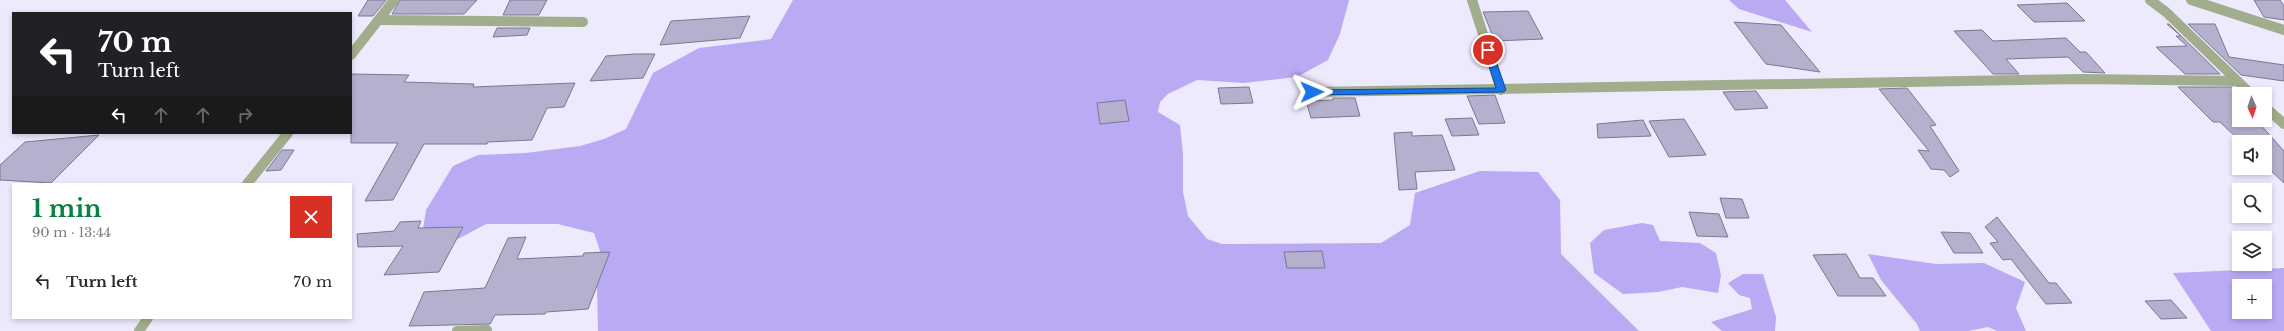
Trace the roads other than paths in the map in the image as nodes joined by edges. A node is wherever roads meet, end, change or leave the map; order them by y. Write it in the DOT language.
graph roads {
  1 [pos="394,0"];
  2 [pos="1472,0"];
  3 [pos="2150,0"];
  4 [pos="2191,0"];
  5 [pos="379,20"];
  6 [pos="583,22"];
  7 [pos="2284,30"];
  8 [pos="352,54"];
  9 [pos="2237,81"];
  10 [pos="2243,87"];
  11 [pos="1501,90"];
  12 [pos="1312,92"];
  13 [pos="2272,113"];
  14 [pos="2284,124"];
  15 [pos="287,134"];
  16 [pos="248,183"];
  17 [pos="147,319"];
  18 [pos="487,330"];
  19 [pos="139,331"];
  20 [pos="456,331"];
  1 -- 5 [label="street"];
  2 -- 11 [label="street"];
  3 -- 9 [label="street"];
  4 -- 7 [label="street"];
  5 -- 6 [label="street"];
  5 -- 8 [label="street"];
  9 -- 10 [label="street"];
  9 -- 11 [label="street"];
  11 -- 12 [label="street"];
  13 -- 14 [label="street"];
  15 -- 16 [label="street"];
  17 -- 19 [label="street"];
  18 -- 20 [label="street"];
}
